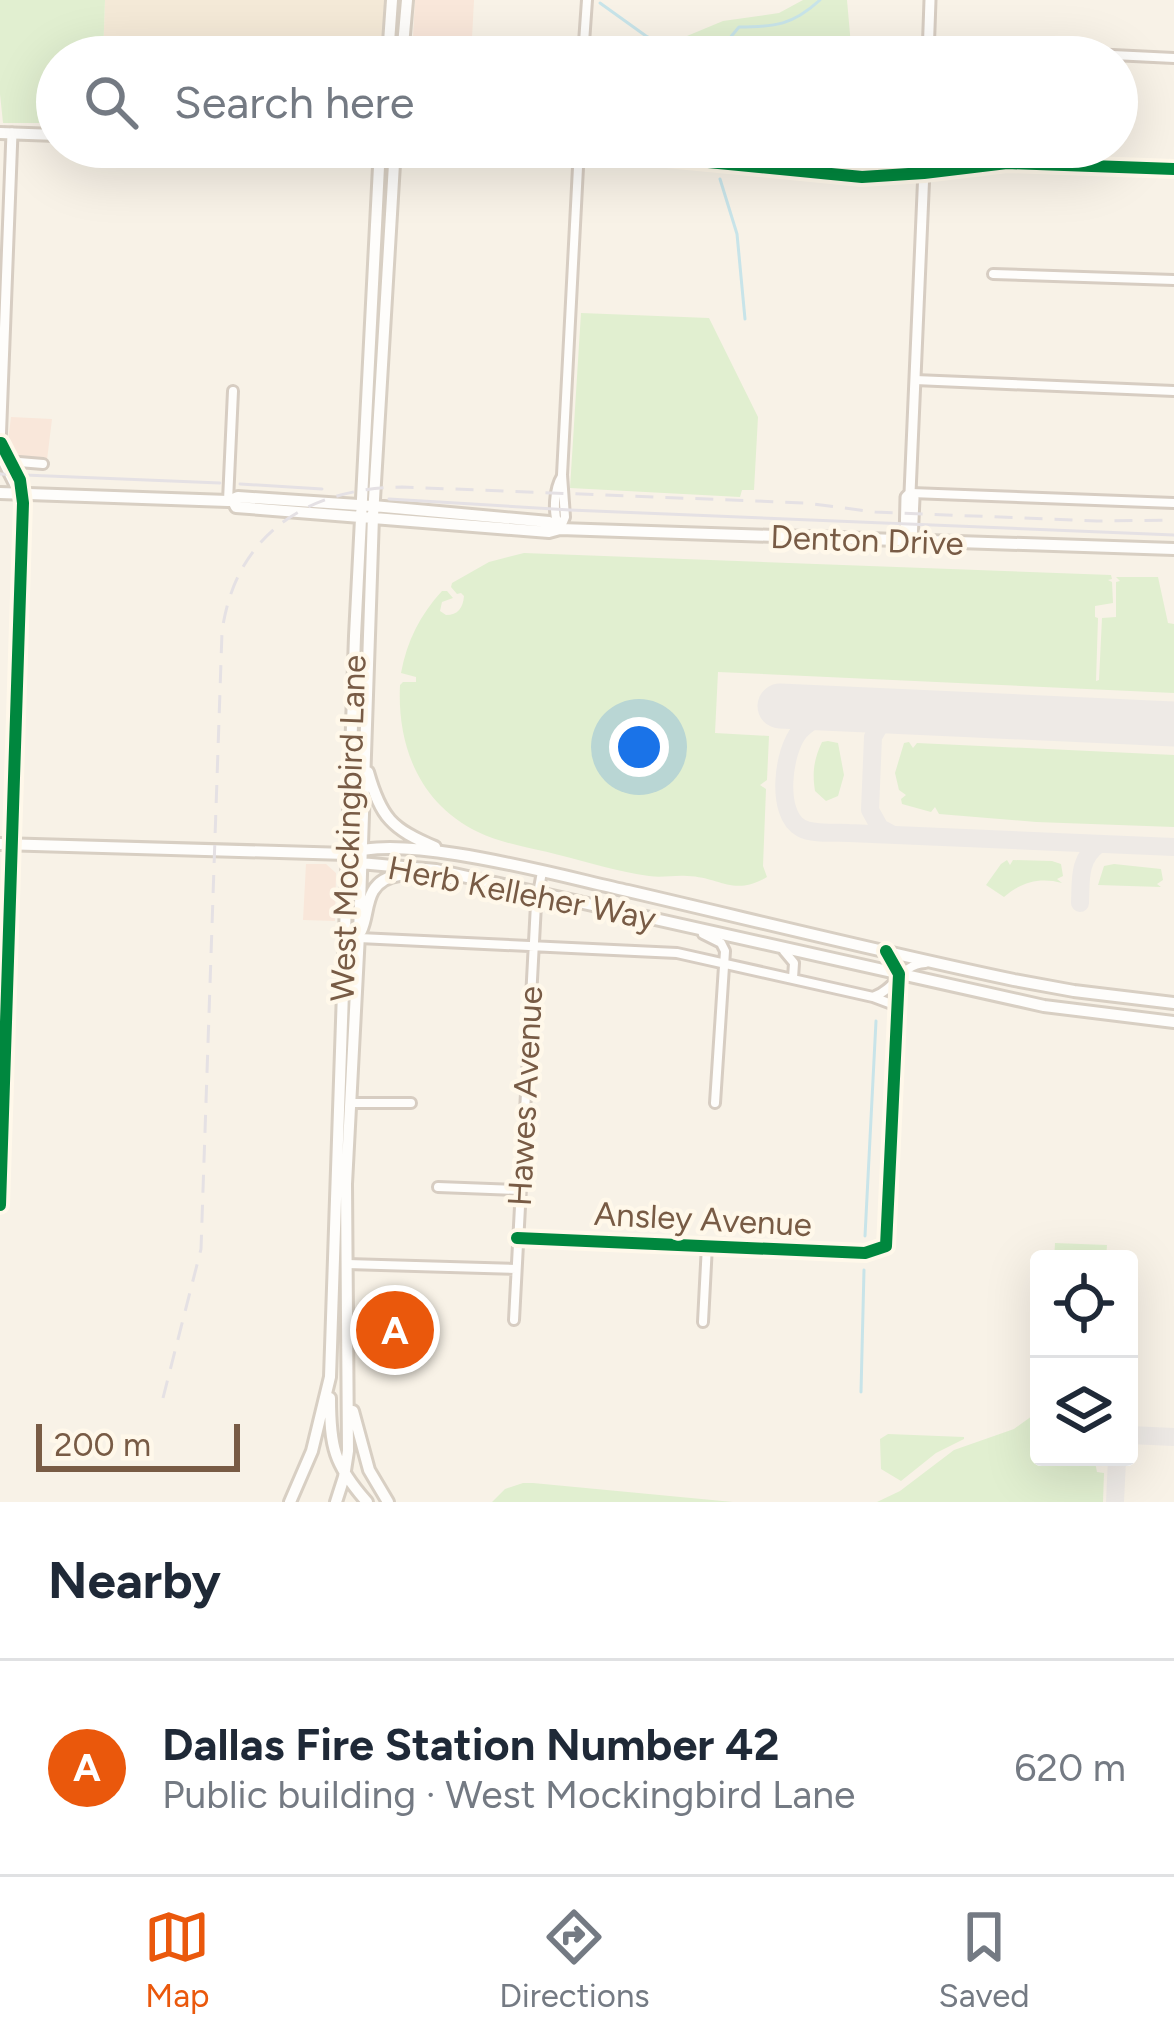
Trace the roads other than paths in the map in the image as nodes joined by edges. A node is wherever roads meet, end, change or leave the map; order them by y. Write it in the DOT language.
graph roads {
  1 [pos="392,0"];
  2 [pos="406,0"];
  3 [pos="586,0"];
  4 [pos="930,0"];
  5 [pos="389,36"];
  6 [pos="403,36"];
  7 [pos="584,36"];
  8 [pos="929,36"];
  9 [pos="1138,57"];
  10 [pos="1174,58"];
  11 [pos="6,133"];
  12 [pos="36,134"];
  13 [pos="379,168"];
  14 [pos="394,168"];
  15 [pos="577,168"];
  16 [pos="771,168"];
  17 [pos="924,168"];
  18 [pos="966,168"];
  19 [pos="1138,168"];
  20 [pos="1174,169"];
  21 [pos="924,173"];
  22 [pos="0,184"];
  23 [pos="9,195"];
  24 [pos="374,257"];
  25 [pos="388,258"];
  26 [pos="993,274"];
  27 [pos="1174,280"];
  28 [pos="915,380"];
  29 [pos="374,386"];
  30 [pos="1174,391"];
  31 [pos="233,392"];
  32 [pos="2,454"];
  33 [pos="30,463"];
  34 [pos="43,464"];
  35 [pos="17,473"];
  36 [pos="910,493"];
  37 [pos="0,494"];
  38 [pos="20,495"];
  39 [pos="230,501"];
  40 [pos="1174,502"];
  41 [pos="367,511"];
  42 [pos="401,519"];
  43 [pos="560,529"];
  44 [pos="908,542"];
  45 [pos="1174,549"];
  46 [pos="371,562"];
  47 [pos="355,636"];
  48 [pos="369,637"];
  49 [pos="365,763"];
  50 [pos="6,844"];
  51 [pos="347,854"];
  52 [pos="455,855"];
  53 [pos="361,856"];
  54 [pos="542,872"];
  55 [pos="464,875"];
  56 [pos="539,891"];
  57 [pos="680,923"];
  58 [pos="359,936"];
  59 [pos="766,943"];
  60 [pos="534,944"];
  61 [pos="886,951"];
  62 [pos="933,962"];
  63 [pos="723,963"];
  64 [pos="899,974"];
  65 [pos="793,978"];
  66 [pos="873,997"];
  67 [pos="1174,1003"];
  68 [pos="897,1006"];
  69 [pos="1174,1022"];
  70 [pos="348,1025"];
  71 [pos="344,1102"];
  72 [pos="411,1103"];
  73 [pos="715,1103"];
  74 [pos="1,1165"];
  75 [pos="438,1187"];
  76 [pos="519,1190"];
  77 [pos="0,1204"];
  78 [pos="340,1210"];
  79 [pos="517,1238"];
  80 [pos="707,1245"];
  81 [pos="347,1264"];
  82 [pos="516,1269"];
  83 [pos="514,1320"];
  84 [pos="703,1322"];
  85 [pos="330,1342"];
  86 [pos="348,1343"];
  87 [pos="330,1377"];
  88 [pos="349,1391"];
  89 [pos="344,1477"];
  90 [pos="290,1502"];
  91 [pos="336,1502"];
  92 [pos="367,1502"];
  93 [pos="388,1502"];
  1 -- 5 [label="main road"];
  2 -- 6 [label="main road"];
  3 -- 7 [label="street"];
  4 -- 8 [label="street"];
  9 -- 10 [label="street"];
  11 -- 12 [label="main road"];
  11 -- 23 [label="street"];
  13 -- 24 [label="main road, West Mockingbird Lane"];
  14 -- 25 [label="main road, West Mockingbird Lane"];
  15 -- 43 [label="street"];
  16 -- 21 [label="street"];
  17 -- 21 [label="street"];
  18 -- 21 [label="street"];
  19 -- 20 [label="street"];
  21 -- 28 [label="street"];
  22 -- 23 [label="street"];
  23 -- 32 [label="street"];
  24 -- 25 [label="main road"];
  24 -- 29 [label="main road, West Mockingbird Lane"];
  25 -- 29 [label="main road, West Mockingbird Lane"];
  26 -- 27 [label="street"];
  28 -- 30 [label="street"];
  28 -- 36 [label="street"];
  29 -- 41 [label="main road, West Mockingbird Lane"];
  31 -- 39 [label="street"];
  32 -- 33 [label="street"];
  32 -- 35 [label="street"];
  32 -- 38 [label="street"];
  33 -- 34 [label="street"];
  33 -- 35 [label="street"];
  35 -- 38 [label="street"];
  36 -- 40 [label="street"];
  36 -- 44 [label="street"];
  37 -- 38 [label="main road, Denton Drive"];
  38 -- 39 [label="main road, Denton Drive"];
  38 -- 50 [label="street"];
  39 -- 41 [label="main road, Denton Drive"];
  41 -- 42 [label="main road, Denton Drive"];
  41 -- 43 [label="main road, Denton Drive"];
  41 -- 46 [label="main road, West Mockingbird Lane"];
  41 -- 47 [label="main road, West Mockingbird Lane"];
  42 -- 43 [label="main road, Denton Drive"];
  42 -- 46 [label="main road"];
  43 -- 44 [label="main road, Denton Drive"];
  44 -- 45 [label="main road, Denton Drive"];
  46 -- 48 [label="main road, West Mockingbird Lane"];
  47 -- 48 [label="main road"];
  47 -- 51 [label="main road, West Mockingbird Lane"];
  48 -- 49 [label="main road, West Mockingbird Lane"];
  49 -- 52 [label="main road"];
  49 -- 53 [label="main road, West Mockingbird Lane"];
  50 -- 51 [label="main road"];
  50 -- 74 [label="street"];
  51 -- 53 [label="main road, Herb Kelleher Way"];
  51 -- 70 [label="main road, West Mockingbird Lane"];
  52 -- 53 [label="main road, Herb Kelleher Way"];
  52 -- 54 [label="main road, Herb Kelleher Way"];
  53 -- 55 [label="main road, Herb Kelleher Way"];
  53 -- 58 [label="main road, West Mockingbird Lane"];
  54 -- 56 [label="street, Hawes Avenue"];
  54 -- 61 [label="main road, Herb Kelleher Way"];
  55 -- 56 [label="main road, Herb Kelleher Way"];
  55 -- 58 [label="main road"];
  56 -- 57 [label="main road, Herb Kelleher Way"];
  56 -- 60 [label="street, Hawes Avenue"];
  57 -- 59 [label="main road, Herb Kelleher Way"];
  57 -- 63 [label="street"];
  58 -- 60 [label="street"];
  58 -- 70 [label="main road, West Mockingbird Lane"];
  59 -- 64 [label="main road, Herb Kelleher Way"];
  59 -- 65 [label="street"];
  60 -- 63 [label="street"];
  60 -- 76 [label="street, Hawes Avenue"];
  61 -- 62 [label="main road, Herb Kelleher Way"];
  61 -- 64 [label="street"];
  62 -- 64 [label="street"];
  62 -- 67 [label="main road, Herb Kelleher Way"];
  63 -- 65 [label="street"];
  63 -- 73 [label="street"];
  64 -- 66 [label="street"];
  64 -- 68 [label="street"];
  64 -- 69 [label="main road, Herb Kelleher Way"];
  65 -- 66 [label="street"];
  66 -- 68 [label="street"];
  68 -- 80 [label="street, Ansley Avenue"];
  70 -- 71 [label="main road, West Mockingbird Lane"];
  71 -- 72 [label="street"];
  71 -- 78 [label="main road, West Mockingbird Lane"];
  74 -- 77 [label="street"];
  75 -- 76 [label="street"];
  76 -- 79 [label="street, Hawes Avenue"];
  78 -- 81 [label="main road, West Mockingbird Lane"];
  78 -- 85 [label="main road, West Mockingbird Lane"];
  79 -- 80 [label="street, Ansley Avenue"];
  79 -- 82 [label="street, Hawes Avenue"];
  80 -- 84 [label="street"];
  81 -- 82 [label="street"];
  81 -- 86 [label="main road, West Mockingbird Lane"];
  82 -- 83 [label="street, Hawes Avenue"];
  85 -- 86 [label="main road"];
  85 -- 87 [label="main road, West Mockingbird Lane"];
  86 -- 88 [label="main road, West Mockingbird Lane"];
  87 -- 89 [label="main road"];
  87 -- 90 [label="main road, West Mockingbird Lane"];
  88 -- 89 [label="main road, West Mockingbird Lane"];
  88 -- 93 [label="main road"];
  89 -- 91 [label="main road, West Mockingbird Lane"];
  89 -- 92 [label="main road"];
}
